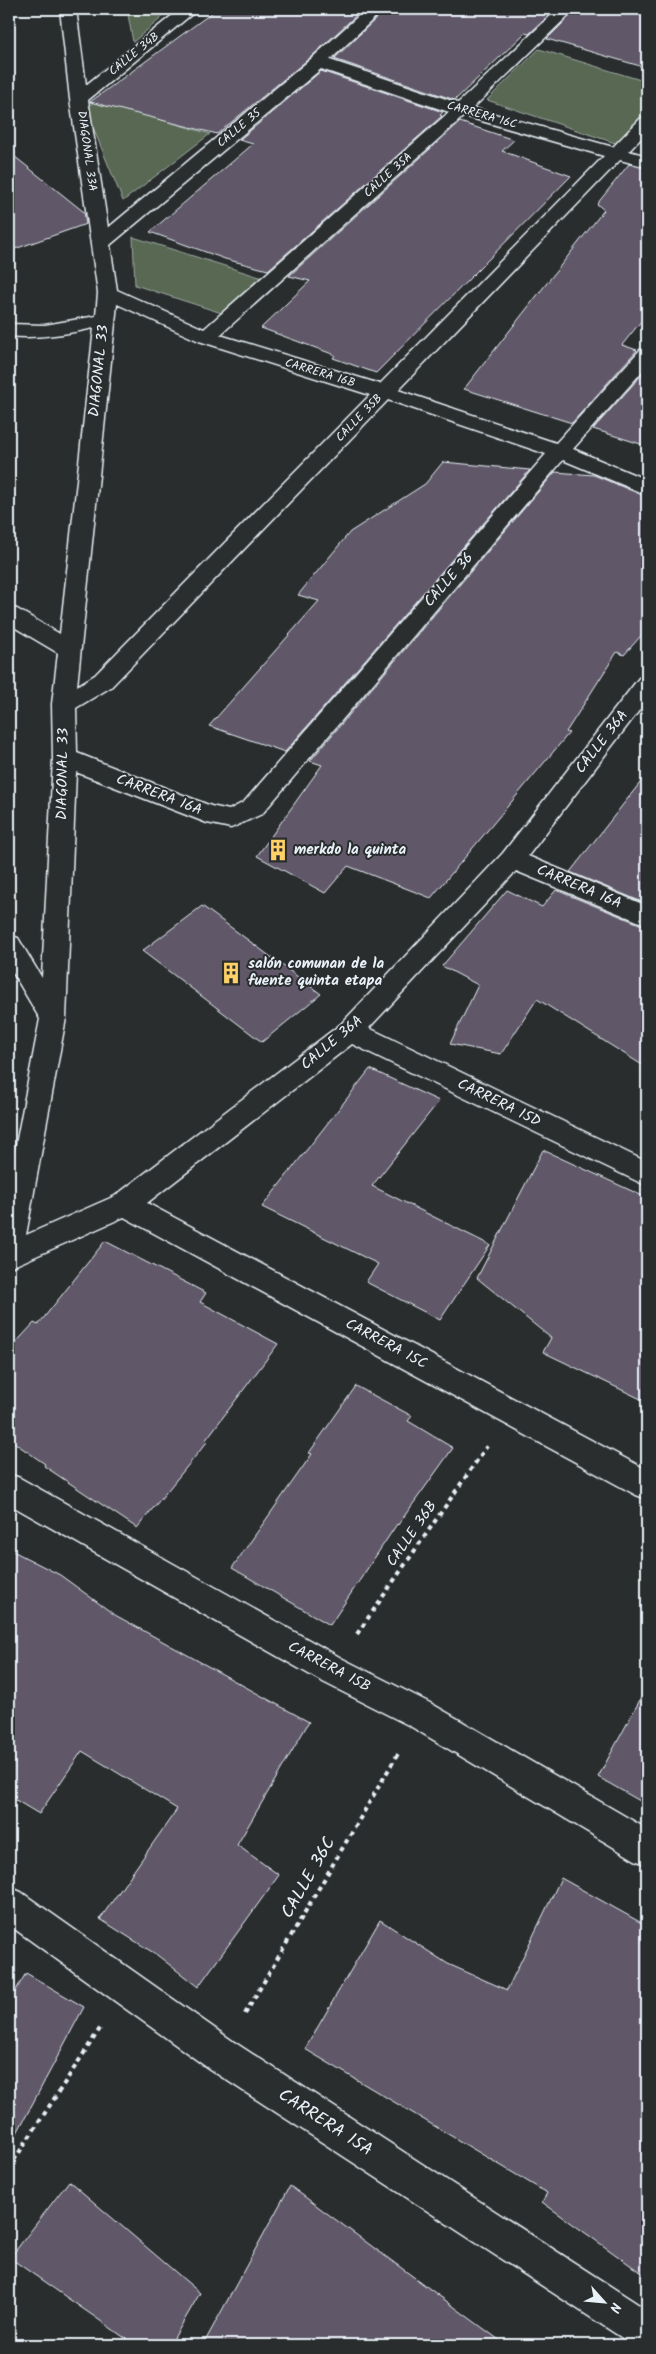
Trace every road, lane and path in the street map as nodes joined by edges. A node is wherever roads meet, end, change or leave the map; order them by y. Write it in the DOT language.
graph roads {
  1 [pos="68,9"];
  2 [pos="190,9"];
  3 [pos="376,9"];
  4 [pos="567,9"];
  5 [pos="318,62"];
  6 [pos="79,99"];
  7 [pos="461,110"];
  8 [pos="647,122"];
  9 [pos="618,154"];
  10 [pos="647,162"];
  11 [pos="100,244"];
  12 [pos="108,293"];
  13 [pos="104,320"];
  14 [pos="9,330"];
  15 [pos="206,337"];
  16 [pos="647,354"];
  17 [pos="383,392"];
  18 [pos="560,451"];
  19 [pos="647,488"];
  20 [pos="9,614"];
  21 [pos="70,650"];
  22 [pos="645,690"];
  23 [pos="64,704"];
  24 [pos="65,758"];
  25 [pos="253,808"];
  26 [pos="512,859"];
  27 [pos="647,916"];
  28 [pos="9,946"];
  29 [pos="53,1018"];
  30 [pos="350,1031"];
  31 [pos="647,1175"];
  32 [pos="125,1204"];
  33 [pos="9,1255"];
  34 [pos="511,1411"];
  35 [pos="647,1485"];
  36 [pos="9,1488"];
  37 [pos="332,1670"];
  38 [pos="421,1715"];
  39 [pos="647,1848"];
  40 [pos="9,1904"];
  41 [pos="127,1986"];
  42 [pos="221,2055"];
  43 [pos="9,2168"];
  44 [pos="647,2332"];
  1 -- 6 [label="street, DIAGONAL 33A"];
  2 -- 6 [label="street, CALLE 34B"];
  3 -- 5 [label="street, CALLE 35"];
  4 -- 7 [label="street, CALLE 35A"];
  5 -- 7 [label="street, CARRERA 16C"];
  5 -- 11 [label="street, CALLE 35"];
  6 -- 11 [label="street, DIAGONAL 33A"];
  7 -- 9 [label="street, CARRERA 16C"];
  7 -- 15 [label="street, CALLE 35A"];
  8 -- 9 [label="street, CALLE 35B"];
  9 -- 10 [label="street, CARRERA 16C"];
  9 -- 17 [label="street, CALLE 35B"];
  11 -- 12 [label="street, DIAGONAL 33A"];
  12 -- 13 [label="street, DIAGONAL 33"];
  12 -- 15 [label="street, CARRERA 16B"];
  13 -- 14 [label="street"];
  13 -- 21 [label="street, DIAGONAL 33"];
  15 -- 17 [label="street, CARRERA 16B"];
  16 -- 18 [label="street, CALLE 36"];
  17 -- 18 [label="street, CARRERA 16B"];
  17 -- 23 [label="street, CALLE 35B"];
  18 -- 19 [label="street, CARRERA 16B"];
  18 -- 25 [label="street, CALLE 36"];
  20 -- 21 [label="street"];
  21 -- 23 [label="street, DIAGONAL 33"];
  22 -- 26 [label="street, CALLE 36A"];
  23 -- 24 [label="street, DIAGONAL 33"];
  24 -- 25 [label="street, CARRERA 16A"];
  24 -- 29 [label="street, DIAGONAL 33"];
  26 -- 27 [label="street, CARRERA 16A"];
  26 -- 30 [label="street, CALLE 36A"];
  28 -- 29 [label="street"];
  29 -- 33 [label="street, DIAGONAL 33"];
  30 -- 31 [label="street, CARRERA 15D"];
  30 -- 32 [label="street, CALLE 36A"];
  32 -- 33 [label="street, CALLE 36A"];
  32 -- 34 [label="street, CARRERA 15C"];
  34 -- 35 [label="street, CARRERA 15C"];
  34 -- 37 [label="path, CALLE 36B"];
  36 -- 37 [label="street, CARRERA 15B"];
  37 -- 38 [label="street, CARRERA 15B"];
  38 -- 39 [label="street, CARRERA 15B"];
  38 -- 42 [label="path, CALLE 36C"];
  40 -- 41 [label="street, CARRERA 15A"];
  41 -- 42 [label="street, CARRERA 15A"];
  41 -- 43 [label="path"];
  42 -- 44 [label="street, CARRERA 15A"];
}
